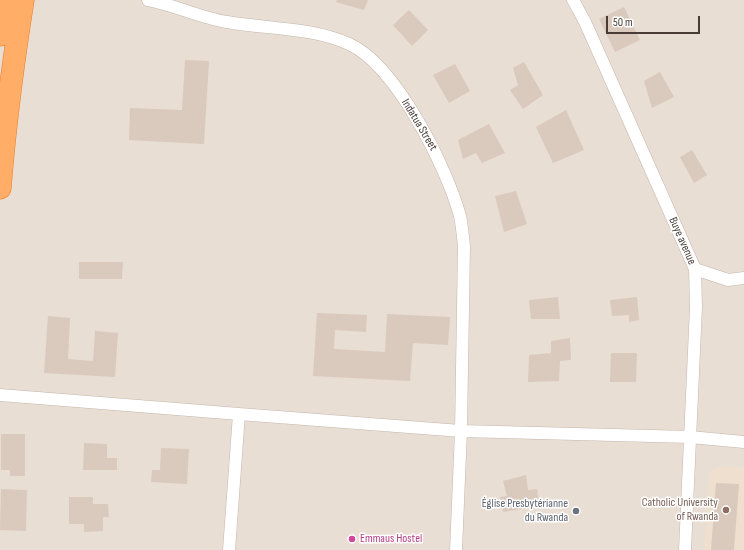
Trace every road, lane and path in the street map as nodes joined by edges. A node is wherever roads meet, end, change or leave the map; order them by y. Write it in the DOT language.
graph roads {
  1 [pos="4,0"];
  2 [pos="23,0"];
  3 [pos="148,0"];
  4 [pos="573,0"];
  5 [pos="0,35"];
  6 [pos="0,188"];
  7 [pos="695,269"];
  8 [pos="744,278"];
  9 [pos="0,395"];
  10 [pos="239,414"];
  11 [pos="461,431"];
  12 [pos="690,437"];
  13 [pos="744,442"];
  14 [pos="229,550"];
  15 [pos="456,550"];
  16 [pos="685,550"];
  1 -- 5 [label="highway"];
  2 -- 6 [label="highway"];
  3 -- 11 [label="street, Indatua Street"];
  4 -- 7 [label="street, Buye avenue"];
  7 -- 8 [label="street"];
  7 -- 12 [label="street, Buye avenue"];
  9 -- 10 [label="street"];
  10 -- 11 [label="street"];
  10 -- 14 [label="street"];
  11 -- 12 [label="street"];
  11 -- 15 [label="street, Indatua Street"];
  12 -- 13 [label="street"];
  12 -- 16 [label="street, Buye avenue"];
}
